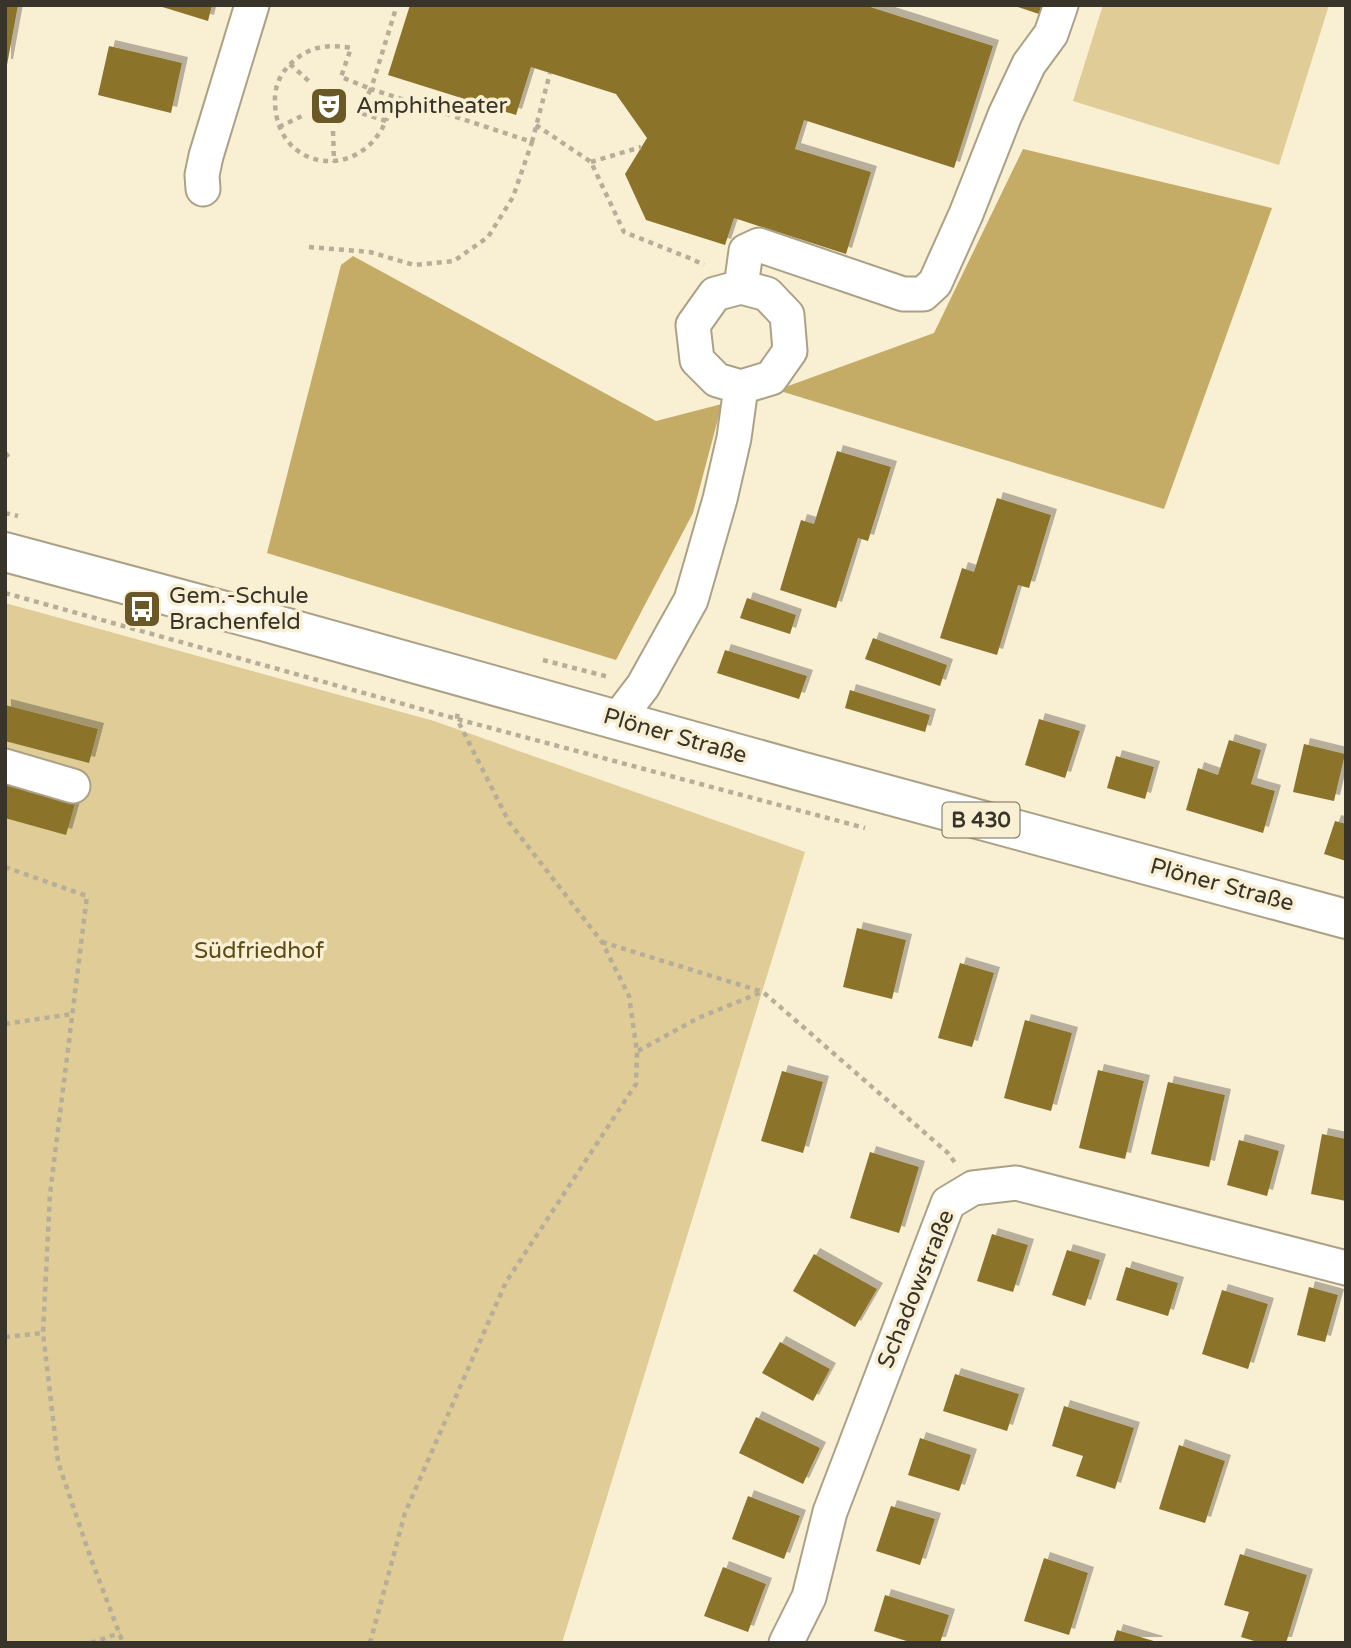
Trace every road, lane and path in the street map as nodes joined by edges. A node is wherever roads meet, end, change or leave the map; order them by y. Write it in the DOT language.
graph roads {
  1 [pos="252,5"];
  2 [pos="397,5"];
  3 [pos="1061,5"];
  4 [pos="290,64"];
  5 [pos="550,73"];
  6 [pos="312,84"];
  7 [pos="370,89"];
  8 [pos="306,114"];
  9 [pos="536,125"];
  10 [pos="279,127"];
  11 [pos="333,131"];
  12 [pos="532,142"];
  13 [pos="642,147"];
  14 [pos="334,162"];
  15 [pos="591,162"];
  16 [pos="204,189"];
  17 [pos="309,247"];
  18 [pos="741,287"];
  19 [pos="741,387"];
  20 [pos="11,452"];
  21 [pos="5,457"];
  22 [pos="5,552"];
  23 [pos="5,593"];
  24 [pos="462,677"];
  25 [pos="457,719"];
  26 [pos="617,720"];
  27 [pos="5,766"];
  28 [pos="73,786"];
  29 [pos="874,830"];
  30 [pos="5,867"];
  31 [pos="1346,919"];
  32 [pos="602,942"];
  33 [pos="763,992"];
  34 [pos="72,1014"];
  35 [pos="5,1024"];
  36 [pos="637,1052"];
  37 [pos="973,1188"];
  38 [pos="1346,1268"];
  39 [pos="43,1333"];
  40 [pos="5,1337"];
  41 [pos="120,1633"];
  42 [pos="91,1643"];
  43 [pos="123,1643"];
  44 [pos="370,1643"];
  45 [pos="786,1643"];
  1 -- 16 [label="street"];
  2 -- 7 [label="path"];
  3 -- 18 [label="street"];
  4 -- 6 [label="path"];
  4 -- 7 [label="path"];
  4 -- 10 [label="path"];
  5 -- 9 [label="path"];
  7 -- 12 [label="path"];
  7 -- 14 [label="path"];
  8 -- 10 [label="path"];
  9 -- 12 [label="path"];
  9 -- 15 [label="path"];
  10 -- 14 [label="path"];
  11 -- 14 [label="path"];
  12 -- 17 [label="path"];
  13 -- 15 [label="path"];
  15 -- 18 [label="path"];
  18 -- 19 [label="street"];
  18 -- 19 [label="street"];
  19 -- 26 [label="street"];
  20 -- 21 [label="path"];
  22 -- 24 [label="main road, Plöner Straße / B 430"];
  23 -- 25 [label="path"];
  24 -- 25 [label="path"];
  24 -- 26 [label="main road, Plöner Straße / B 430"];
  25 -- 29 [label="path"];
  25 -- 32 [label="path"];
  26 -- 31 [label="main road, Plöner Straße / B 430"];
  27 -- 28 [label="street"];
  30 -- 34 [label="path"];
  32 -- 33 [label="path"];
  32 -- 36 [label="path"];
  33 -- 36 [label="path"];
  33 -- 37 [label="path"];
  34 -- 35 [label="path"];
  34 -- 39 [label="path"];
  36 -- 44 [label="path"];
  37 -- 38 [label="street, Schadowstraße"];
  37 -- 45 [label="street, Schadowstraße"];
  39 -- 40 [label="path"];
  39 -- 41 [label="path"];
  41 -- 42 [label="path"];
  41 -- 43 [label="path"];
}
